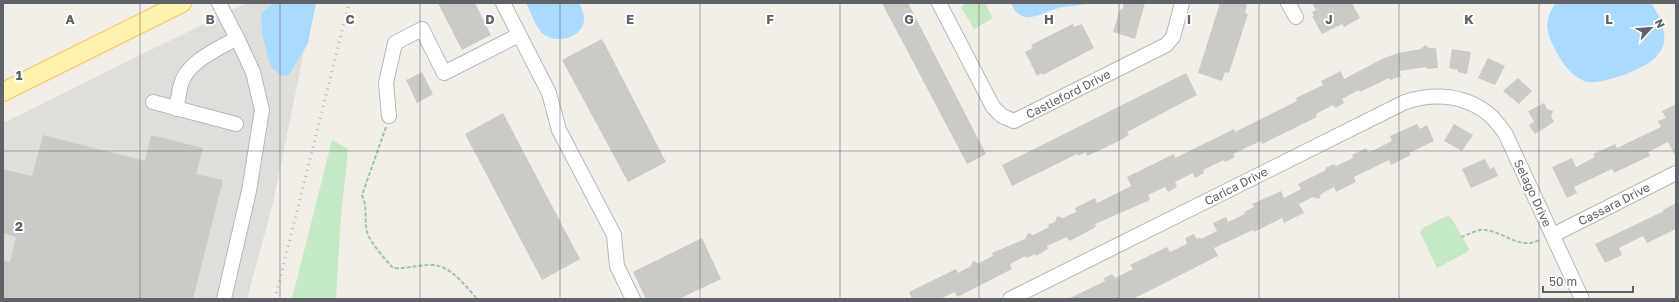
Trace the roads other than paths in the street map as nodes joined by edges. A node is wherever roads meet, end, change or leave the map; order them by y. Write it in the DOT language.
graph roads {
  1 [pos="182,3"];
  2 [pos="219,3"];
  3 [pos="503,3"];
  4 [pos="939,3"];
  5 [pos="1182,3"];
  6 [pos="1288,3"];
  7 [pos="1296,17"];
  8 [pos="519,35"];
  9 [pos="237,38"];
  10 [pos="3,92"];
  11 [pos="153,102"];
  12 [pos="1467,102"];
  13 [pos="176,109"];
  14 [pos="389,116"];
  15 [pos="236,124"];
  16 [pos="1676,173"];
  17 [pos="1552,235"];
  18 [pos="224,299"];
  19 [pos="633,299"];
  20 [pos="1010,299"];
  21 [pos="1582,299"];
  1 -- 10 [label="main road"];
  2 -- 9 [label="street"];
  3 -- 8 [label="street"];
  4 -- 5 [label="street, Castleford Drive"];
  6 -- 7 [label="street"];
  8 -- 14 [label="street"];
  8 -- 19 [label="street"];
  9 -- 13 [label="street"];
  9 -- 18 [label="street"];
  11 -- 13 [label="street"];
  12 -- 17 [label="street, Selago Drive"];
  12 -- 20 [label="street, Carica Drive"];
  13 -- 15 [label="street"];
  16 -- 17 [label="street, Cassara Drive"];
  17 -- 21 [label="street, Selago Drive"];
}
